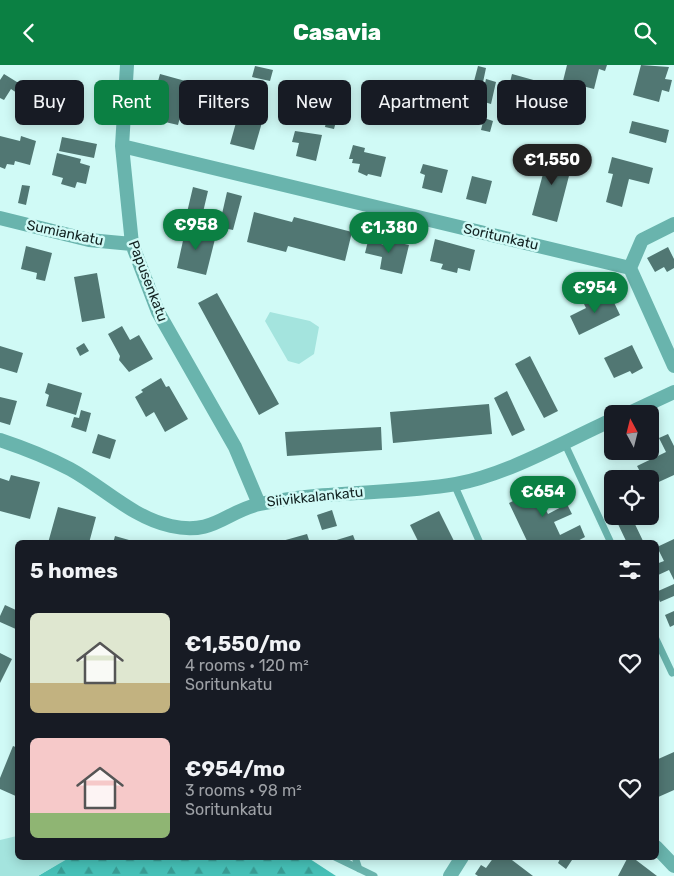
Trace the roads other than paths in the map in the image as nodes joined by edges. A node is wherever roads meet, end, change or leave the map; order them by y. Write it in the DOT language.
graph roads {
  1 [pos="127,65"];
  2 [pos="122,146"];
  3 [pos="0,218"];
  4 [pos="674,224"];
  5 [pos="132,245"];
  6 [pos="630,268"];
  7 [pos="674,366"];
  8 [pos="674,392"];
  9 [pos="646,405"];
  10 [pos="604,424"];
  11 [pos="0,441"];
  12 [pos="564,442"];
  13 [pos="454,484"];
  14 [pos="259,504"];
  15 [pos="479,540"];
  16 [pos="610,540"];
  17 [pos="659,645"];
  18 [pos="672,673"];
  19 [pos="659,850"];
  20 [pos="341,860"];
  21 [pos="356,860"];
  22 [pos="460,860"];
  23 [pos="674,866"];
  24 [pos="359,869"];
  25 [pos="374,876"];
  26 [pos="450,876"];
  1 -- 2 [label="street, Papusenkatu"];
  2 -- 5 [label="street, Papusenkatu"];
  2 -- 6 [label="street, Soritunkatu"];
  3 -- 5 [label="street, Sumiankatu"];
  4 -- 6 [label="street"];
  5 -- 14 [label="street, Papusenkatu"];
  6 -- 7 [label="street"];
  8 -- 9 [label="street"];
  10 -- 12 [label="street, Siivikkalankatu"];
  11 -- 14 [label="street, Siivikkalankatu"];
  12 -- 13 [label="street, Siivikkalankatu"];
  12 -- 16 [label="lane"];
  13 -- 14 [label="street, Siivikkalankatu"];
  13 -- 15 [label="lane"];
  17 -- 18 [label="lane"];
  19 -- 23 [label="street"];
  20 -- 24 [label="lane"];
  21 -- 24 [label="lane"];
  22 -- 26 [label="street"];
  24 -- 25 [label="lane"];
}
